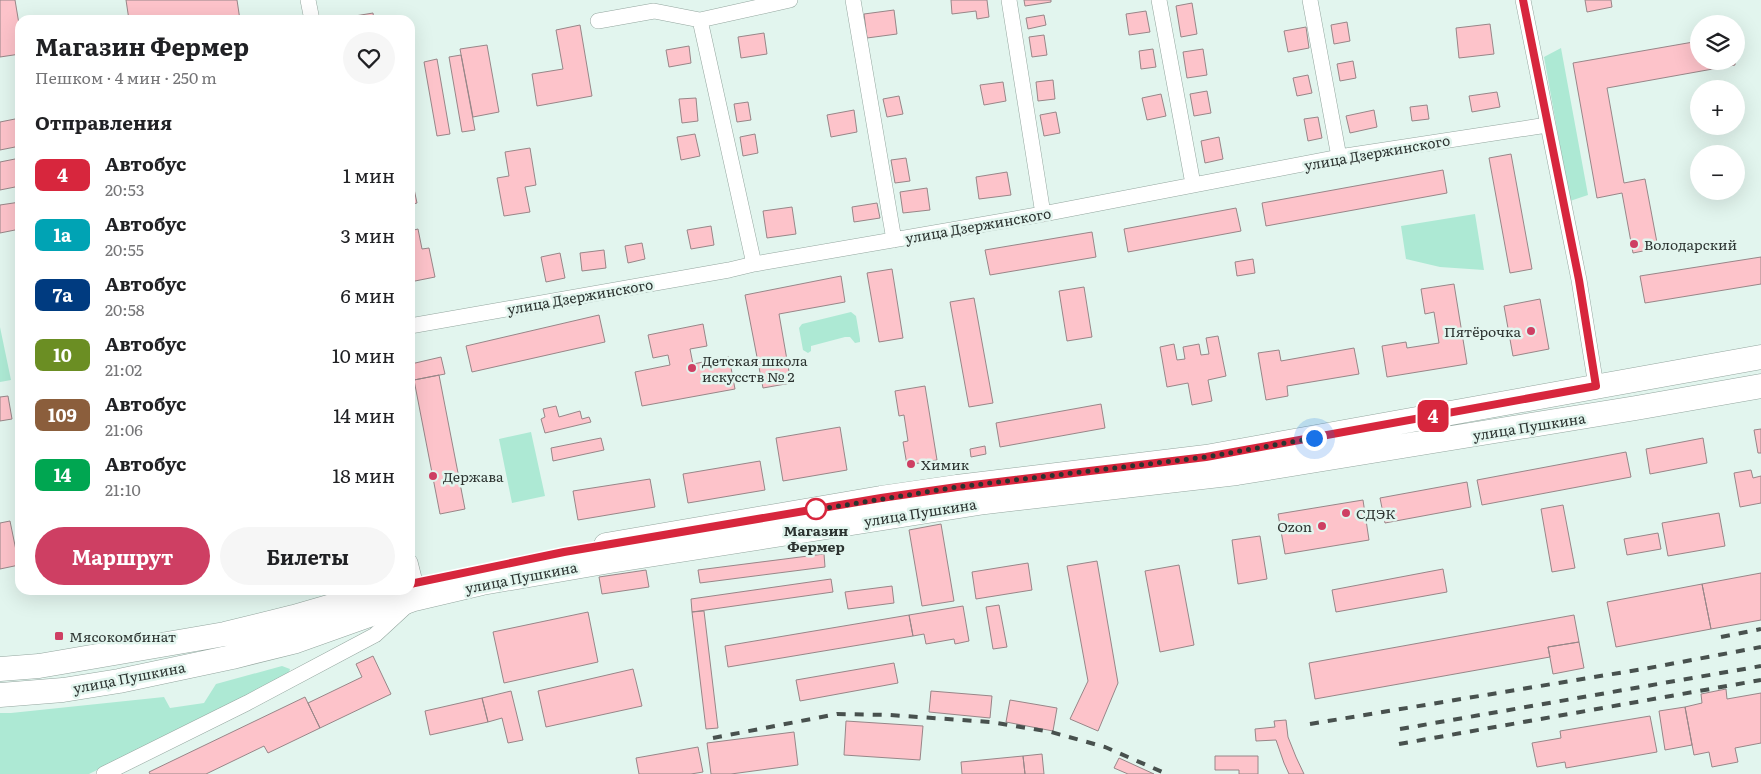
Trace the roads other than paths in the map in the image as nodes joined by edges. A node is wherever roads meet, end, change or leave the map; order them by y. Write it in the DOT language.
graph roads {
  1 [pos="308,0"];
  2 [pos="790,0"];
  3 [pos="853,0"];
  4 [pos="1009,0"];
  5 [pos="1159,0"];
  6 [pos="1310,0"];
  7 [pos="1523,0"];
  8 [pos="311,15"];
  9 [pos="700,20"];
  10 [pos="598,21"];
  11 [pos="1547,125"];
  12 [pos="1339,157"];
  13 [pos="1193,184"];
  14 [pos="1043,214"];
  15 [pos="894,240"];
  16 [pos="754,264"];
  17 [pos="415,325"];
  18 [pos="1761,357"];
  19 [pos="1596,386"];
  20 [pos="1761,386"];
  21 [pos="415,581"];
  22 [pos="415,582"];
  23 [pos="370,595"];
  24 [pos="386,595"];
  25 [pos="403,595"];
  26 [pos="0,669"];
  27 [pos="0,695"];
  28 [pos="104,774"];
  1 -- 8 [label="street"];
  2 -- 9 [label="street"];
  3 -- 15 [label="street"];
  4 -- 14 [label="street"];
  5 -- 13 [label="street"];
  6 -- 12 [label="street"];
  7 -- 11 [label="street"];
  9 -- 10 [label="street"];
  9 -- 16 [label="street"];
  11 -- 12 [label="street, улица Дзержинского"];
  11 -- 19 [label="street"];
  12 -- 13 [label="street, улица Дзержинского"];
  13 -- 14 [label="street, улица Дзержинского"];
  14 -- 15 [label="street, улица Дзержинского"];
  15 -- 16 [label="street, улица Дзержинского"];
  16 -- 17 [label="street, улица Дзержинского"];
  18 -- 19 [label="main road, улица Пушкина"];
  19 -- 21 [label="main road, улица Пушкина"];
  20 -- 22 [label="main road, улица Пушкина"];
  23 -- 26 [label="main road, улица Пушкина"];
  24 -- 27 [label="main road, улица Пушкина"];
  25 -- 28 [label="street"];
}
